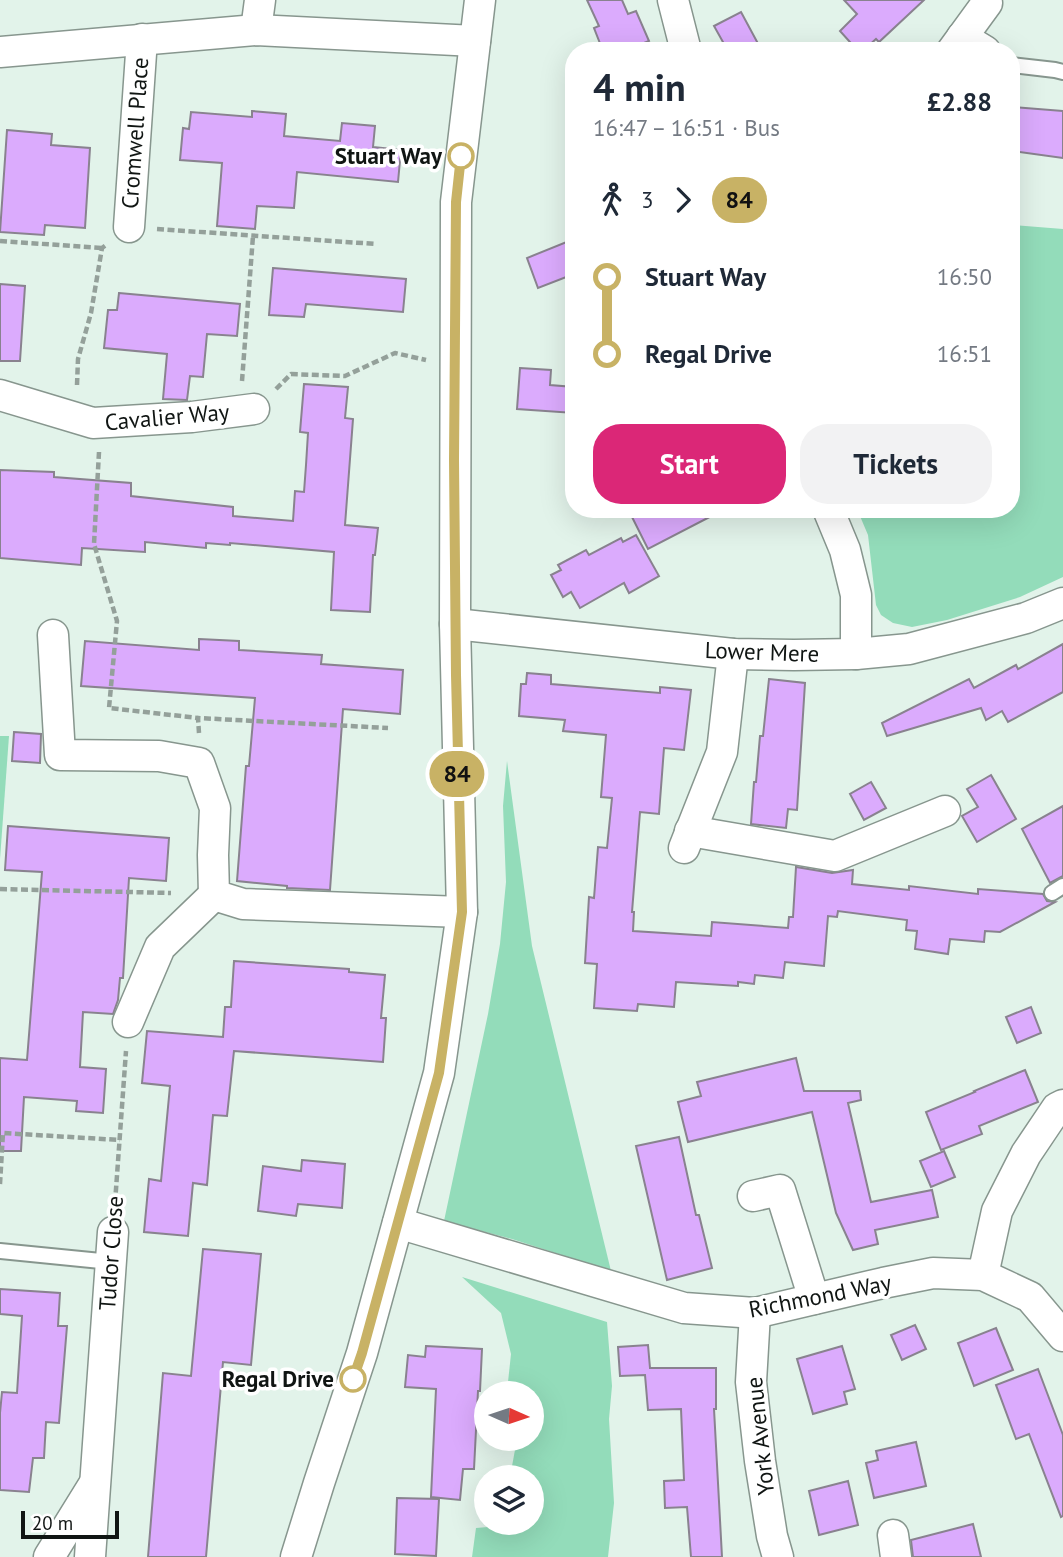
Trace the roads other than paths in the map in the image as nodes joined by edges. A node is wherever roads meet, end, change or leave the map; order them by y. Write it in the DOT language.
graph roads {
  1 [pos="260,0"];
  2 [pos="480,0"];
  3 [pos="673,0"];
  4 [pos="987,3"];
  5 [pos="256,30"];
  6 [pos="142,39"];
  7 [pos="475,41"];
  8 [pos="683,42"];
  9 [pos="968,42"];
  10 [pos="0,52"];
  11 [pos="1020,66"];
  12 [pos="1063,72"];
  13 [pos="129,227"];
  14 [pos="0,395"];
  15 [pos="247,410"];
  16 [pos="832,518"];
  17 [pos="1063,603"];
  18 [pos="455,624"];
  19 [pos="53,635"];
  20 [pos="733,654"];
  21 [pos="856,654"];
  22 [pos="945,811"];
  23 [pos="214,895"];
  24 [pos="462,912"];
  25 [pos="128,1022"];
  26 [pos="1063,1105"];
  27 [pos="753,1196"];
  28 [pos="398,1223"];
  29 [pos="113,1232"];
  30 [pos="0,1251"];
  31 [pos="111,1262"];
  32 [pos="982,1275"];
  33 [pos="814,1299"];
  34 [pos="755,1313"];
  35 [pos="1063,1336"];
  36 [pos="95,1483"];
  37 [pos="50,1557"];
  38 [pos="90,1557"];
  39 [pos="296,1557"];
  40 [pos="778,1557"];
  1 -- 5 [label="street"];
  2 -- 7 [label="street"];
  3 -- 8 [label="street"];
  4 -- 9 [label="street"];
  5 -- 6 [label="street"];
  5 -- 7 [label="street"];
  6 -- 10 [label="street"];
  6 -- 13 [label="street, Cromwell Place"];
  7 -- 18 [label="street"];
  11 -- 12 [label="lane"];
  14 -- 15 [label="street, Cavalier Way"];
  16 -- 21 [label="street"];
  17 -- 21 [label="street, Lower Mere"];
  18 -- 20 [label="street, Lower Mere"];
  18 -- 24 [label="street"];
  19 -- 23 [label="street"];
  20 -- 21 [label="street, Lower Mere"];
  20 -- 22 [label="street"];
  23 -- 24 [label="street"];
  23 -- 25 [label="street"];
  24 -- 28 [label="street"];
  26 -- 32 [label="street"];
  27 -- 33 [label="street"];
  28 -- 34 [label="street, Richmond Way"];
  28 -- 39 [label="street"];
  29 -- 31 [label="street, Tudor Close"];
  30 -- 31 [label="lane"];
  31 -- 36 [label="street, Tudor Close"];
  32 -- 33 [label="street, Richmond Way"];
  32 -- 35 [label="street, Richmond Way"];
  33 -- 34 [label="street, Richmond Way"];
  34 -- 40 [label="street, York Avenue"];
  36 -- 37 [label="street, Tudor Close"];
  36 -- 38 [label="street, Tudor Close"];
}
